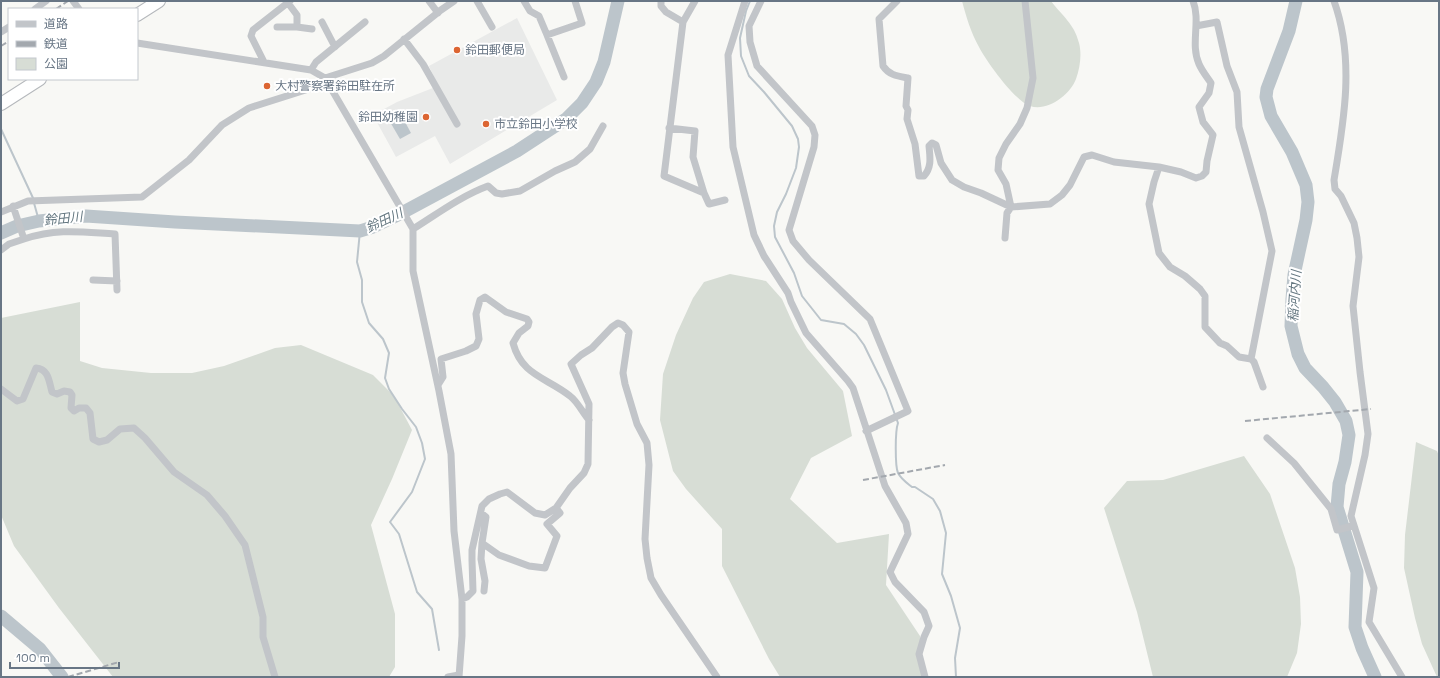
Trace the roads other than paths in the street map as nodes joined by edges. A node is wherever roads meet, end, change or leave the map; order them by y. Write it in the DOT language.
graph roads {
  1 [pos="46,1"];
  2 [pos="159,1"];
  3 [pos="429,1"];
  4 [pos="454,1"];
  5 [pos="477,1"];
  6 [pos="524,1"];
  7 [pos="575,1"];
  8 [pos="661,1"];
  9 [pos="694,1"];
  10 [pos="745,1"];
  11 [pos="761,1"];
  12 [pos="897,1"];
  13 [pos="1025,1"];
  14 [pos="1193,1"];
  15 [pos="1334,1"];
  16 [pos="289,2"];
  17 [pos="36,8"];
  18 [pos="438,13"];
  19 [pos="138,14"];
  20 [pos="322,22"];
  21 [pos="365,22"];
  22 [pos="683,22"];
  23 [pos="1196,26"];
  24 [pos="277,27"];
  25 [pos="297,27"];
  26 [pos="492,27"];
  27 [pos="312,29"];
  28 [pos="547,35"];
  29 [pos="404,40"];
  30 [pos="138,43"];
  31 [pos="335,46"];
  32 [pos="264,62"];
  33 [pos="311,70"];
  34 [pos="564,77"];
  35 [pos="325,78"];
  36 [pos="38,80"];
  37 [pos="1,104"];
  38 [pos="457,124"];
  39 [pos="603,126"];
  40 [pos="669,128"];
  41 [pos="1159,167"];
  42 [pos="704,193"];
  43 [pos="726,200"];
  44 [pos="1011,207"];
  45 [pos="14,208"];
  46 [pos="1,212"];
  47 [pos="411,227"];
  48 [pos="24,238"];
  49 [pos="1005,238"];
  50 [pos="1,250"];
  51 [pos="93,280"];
  52 [pos="117,281"];
  53 [pos="117,290"];
  54 [pos="1251,359"];
  55 [pos="438,385"];
  56 [pos="1263,387"];
  57 [pos="1,389"];
  58 [pos="589,420"];
  59 [pos="866,431"];
  60 [pos="1266,438"];
  61 [pos="556,508"];
  62 [pos="481,513"];
  63 [pos="1351,526"];
  64 [pos="482,543"];
  65 [pos="484,591"];
  66 [pos="462,599"];
  67 [pos="459,676"];
  68 [pos="275,677"];
  69 [pos="448,677"];
  70 [pos="717,677"];
  71 [pos="925,677"];
  72 [pos="1402,677"];
  1 -- 17 [label="street"];
  2 -- 19 [label="highway"];
  3 -- 18 [label="street"];
  4 -- 18 [label="street"];
  5 -- 26 [label="street"];
  6 -- 28 [label="street"];
  7 -- 28 [label="street"];
  8 -- 22 [label="street"];
  9 -- 22 [label="street"];
  10 -- 59 [label="street"];
  11 -- 59 [label="street"];
  12 -- 44 [label="street"];
  13 -- 44 [label="street"];
  14 -- 23 [label="street"];
  15 -- 63 [label="street"];
  16 -- 25 [label="street"];
  16 -- 32 [label="street"];
  18 -- 29 [label="street"];
  20 -- 31 [label="street"];
  21 -- 31 [label="street"];
  22 -- 40 [label="street"];
  23 -- 41 [label="street"];
  23 -- 54 [label="street"];
  24 -- 25 [label="street"];
  25 -- 27 [label="street"];
  28 -- 34 [label="street"];
  29 -- 35 [label="street"];
  29 -- 38 [label="street"];
  30 -- 32 [label="street"];
  31 -- 33 [label="street"];
  32 -- 33 [label="street"];
  33 -- 35 [label="street"];
  35 -- 45 [label="street"];
  35 -- 47 [label="street"];
  36 -- 37 [label="highway"];
  39 -- 47 [label="street"];
  40 -- 42 [label="street"];
  40 -- 42 [label="street"];
  41 -- 44 [label="street"];
  41 -- 54 [label="street"];
  42 -- 43 [label="street"];
  44 -- 49 [label="street"];
  45 -- 46 [label="street"];
  45 -- 48 [label="street"];
  47 -- 55 [label="street"];
  48 -- 50 [label="street"];
  48 -- 52 [label="street"];
  51 -- 52 [label="street"];
  52 -- 53 [label="street"];
  54 -- 56 [label="street"];
  55 -- 58 [label="street"];
  55 -- 66 [label="street"];
  57 -- 68 [label="street"];
  58 -- 61 [label="street"];
  58 -- 70 [label="street"];
  59 -- 71 [label="street"];
  60 -- 63 [label="street"];
  61 -- 62 [label="street"];
  61 -- 64 [label="street"];
  62 -- 64 [label="street"];
  62 -- 66 [label="street"];
  63 -- 72 [label="street"];
  64 -- 65 [label="street"];
  66 -- 67 [label="street"];
  67 -- 69 [label="street"];
}
